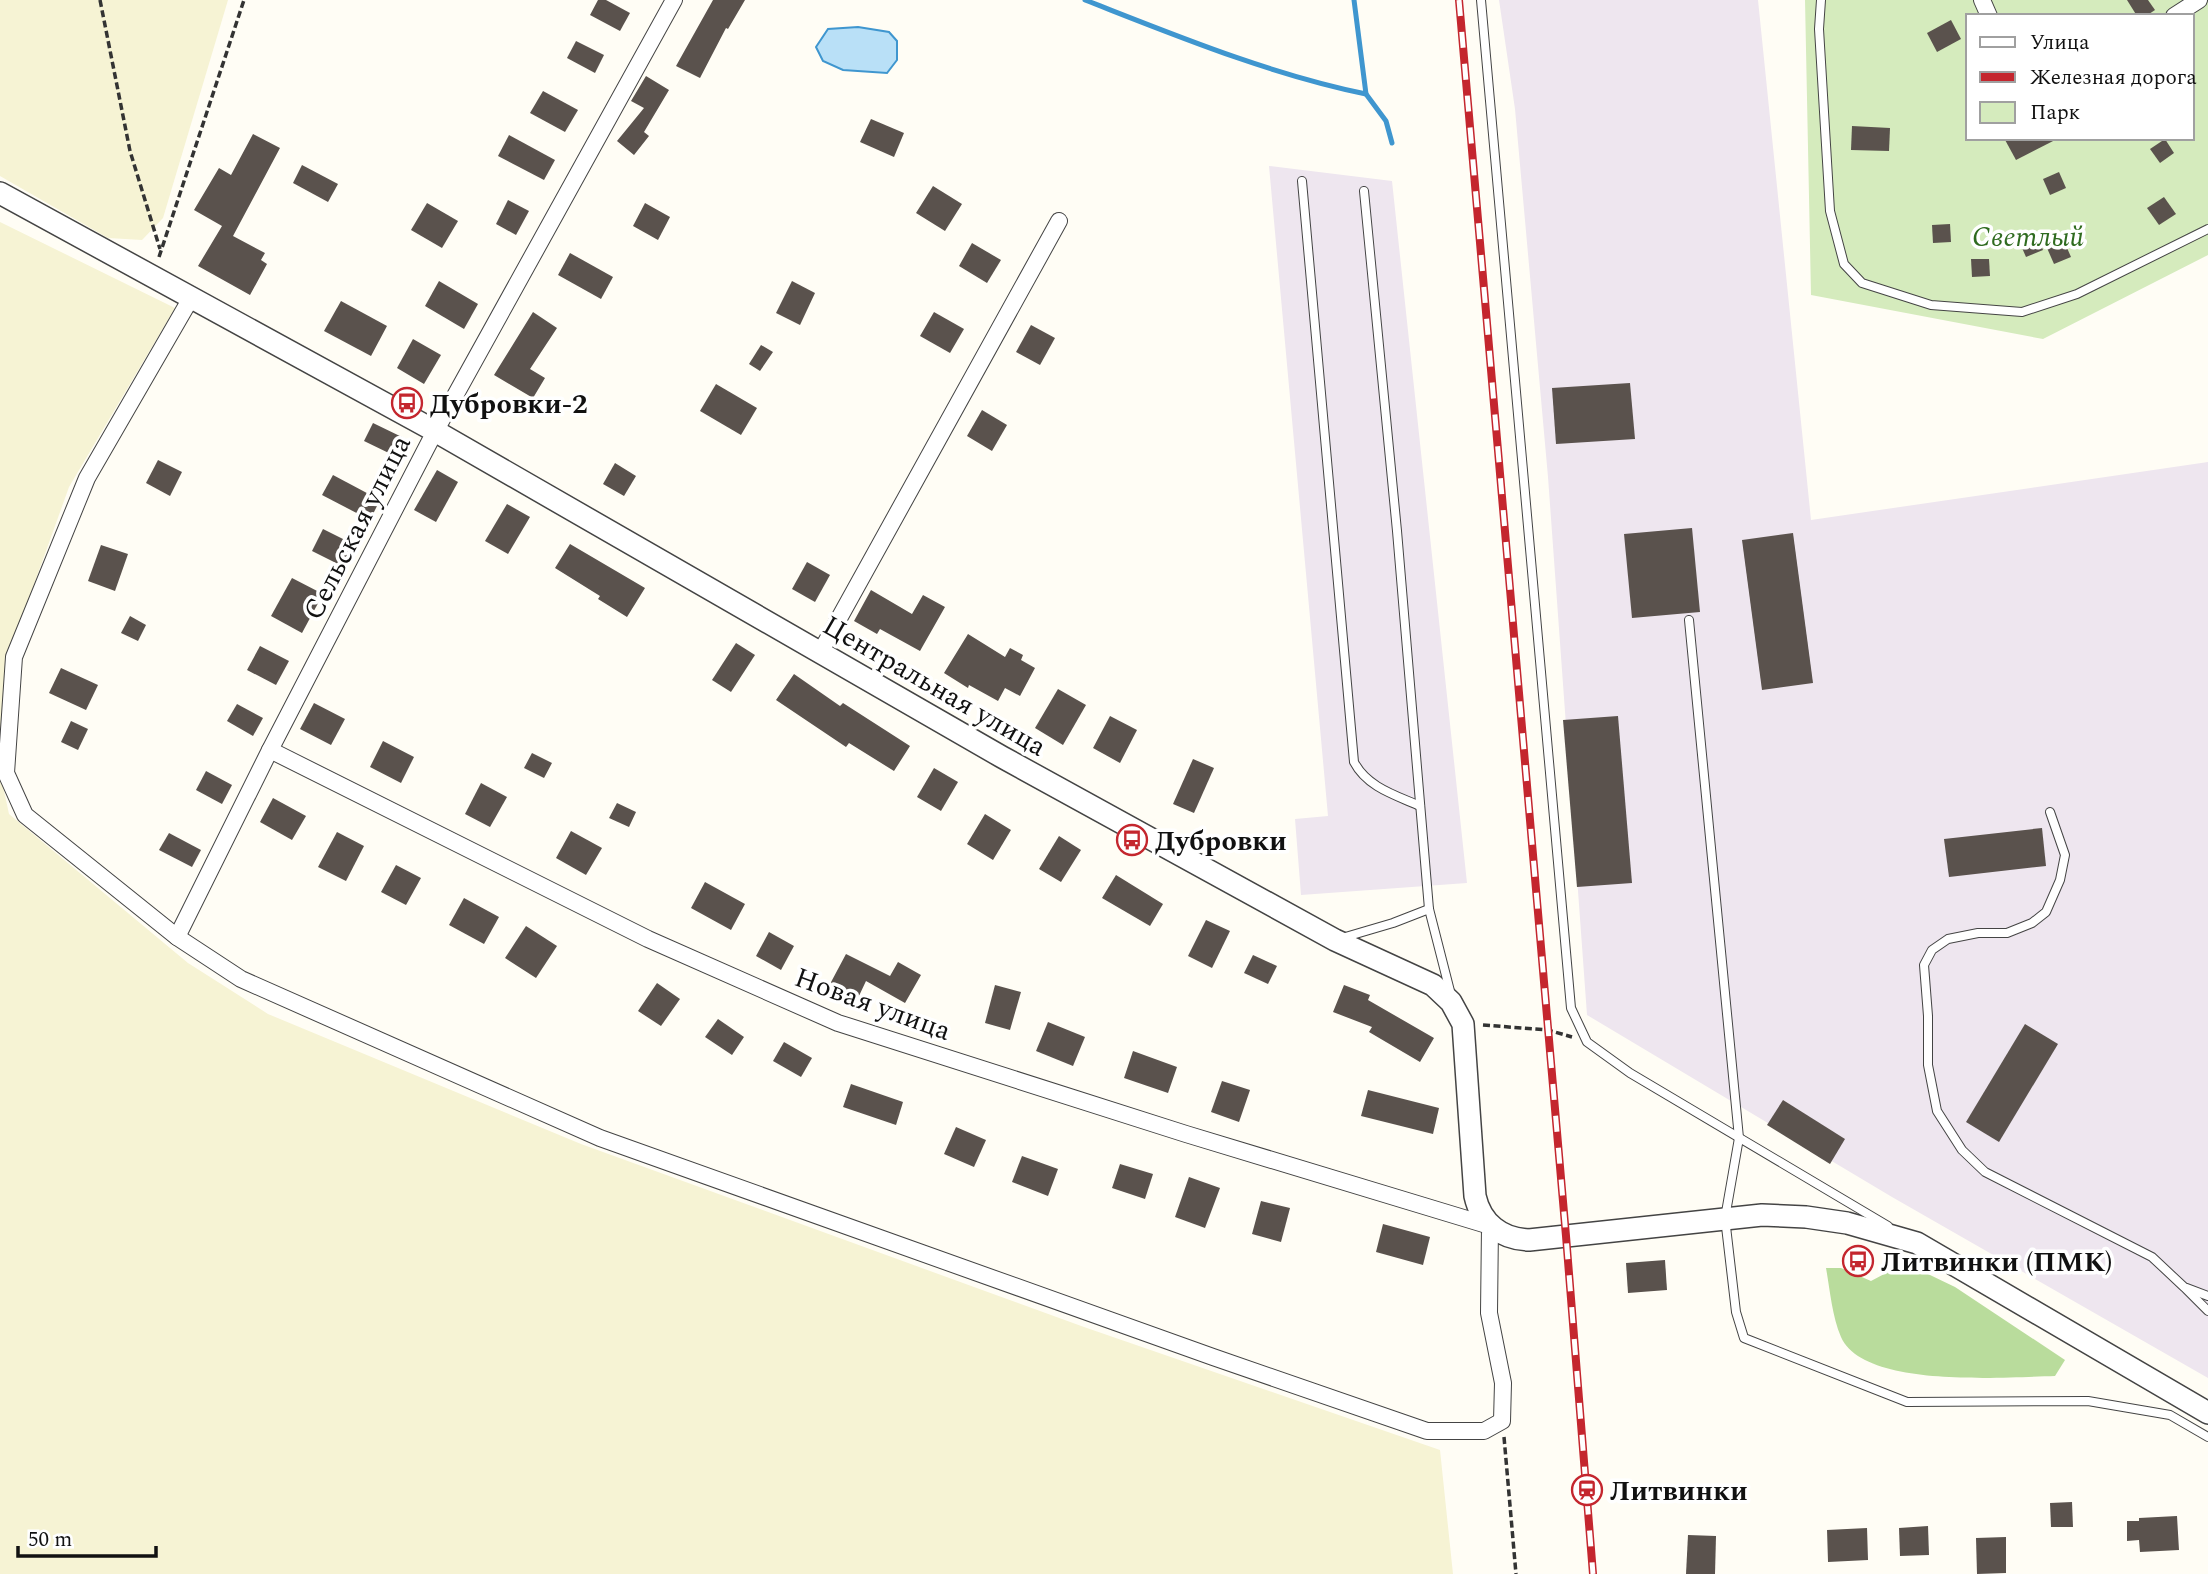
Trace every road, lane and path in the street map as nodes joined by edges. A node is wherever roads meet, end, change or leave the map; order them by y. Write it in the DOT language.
graph roads {
  1 [pos="100,0"];
  2 [pos="244,0"];
  3 [pos="674,0"];
  4 [pos="1481,0"];
  5 [pos="1821,0"];
  6 [pos="2199,0"];
  7 [pos="2177,14"];
  8 [pos="1302,181"];
  9 [pos="1364,191"];
  10 [pos="0,193"];
  11 [pos="1059,221"];
  12 [pos="2208,229"];
  13 [pos="161,251"];
  14 [pos="152,278"];
  15 [pos="191,298"];
  16 [pos="436,431"];
  17 [pos="1689,620"];
  18 [pos="821,651"];
  19 [pos="270,750"];
  20 [pos="1420,806"];
  21 [pos="2050,812"];
  22 [pos="1429,909"];
  23 [pos="177,937"];
  24 [pos="1335,940"];
  25 [pos="1454,1005"];
  26 [pos="1587,1042"];
  27 [pos="1739,1138"];
  28 [pos="1725,1219"];
  29 [pos="1490,1226"];
  30 [pos="1917,1243"];
  31 [pos="2184,1287"];
  32 [pos="2208,1296"];
  33 [pos="2208,1311"];
  34 [pos="2208,1413"];
  35 [pos="1502,1421"];
  36 [pos="2208,1437"];
  37 [pos="1516,1574"];
  1 -- 13 [label="path"];
  2 -- 13 [label="path"];
  3 -- 16 [label="street, Сельская улица"];
  4 -- 26 [label="lane"];
  5 -- 12 [label="lane"];
  6 -- 7 [label="street"];
  8 -- 20 [label="lane"];
  9 -- 20 [label="lane"];
  10 -- 14 [label="street, Центральная улица"];
  11 -- 18 [label="street"];
  13 -- 14 [label="path"];
  14 -- 15 [label="street, Центральная улица"];
  15 -- 16 [label="street, Центральная улица"];
  15 -- 23 [label="street"];
  16 -- 18 [label="street, Центральная улица"];
  16 -- 19 [label="street, Сельская улица"];
  17 -- 27 [label="lane"];
  18 -- 24 [label="street, Центральная улица"];
  19 -- 23 [label="street, Сельская улица"];
  19 -- 29 [label="street, Новая улица"];
  20 -- 22 [label="lane"];
  21 -- 31 [label="lane"];
  22 -- 24 [label="lane"];
  22 -- 25 [label="lane"];
  23 -- 35 [label="street"];
  24 -- 25 [label="street, Центральная улица"];
  25 -- 26 [label="path"];
  25 -- 29 [label="street"];
  26 -- 27 [label="lane"];
  27 -- 28 [label="lane"];
  27 -- 30 [label="lane"];
  28 -- 29 [label="street"];
  28 -- 30 [label="street"];
  28 -- 36 [label="lane"];
  29 -- 35 [label="street"];
  30 -- 34 [label="street"];
  31 -- 32 [label="lane"];
  31 -- 33 [label="lane"];
  35 -- 37 [label="path"];
}
